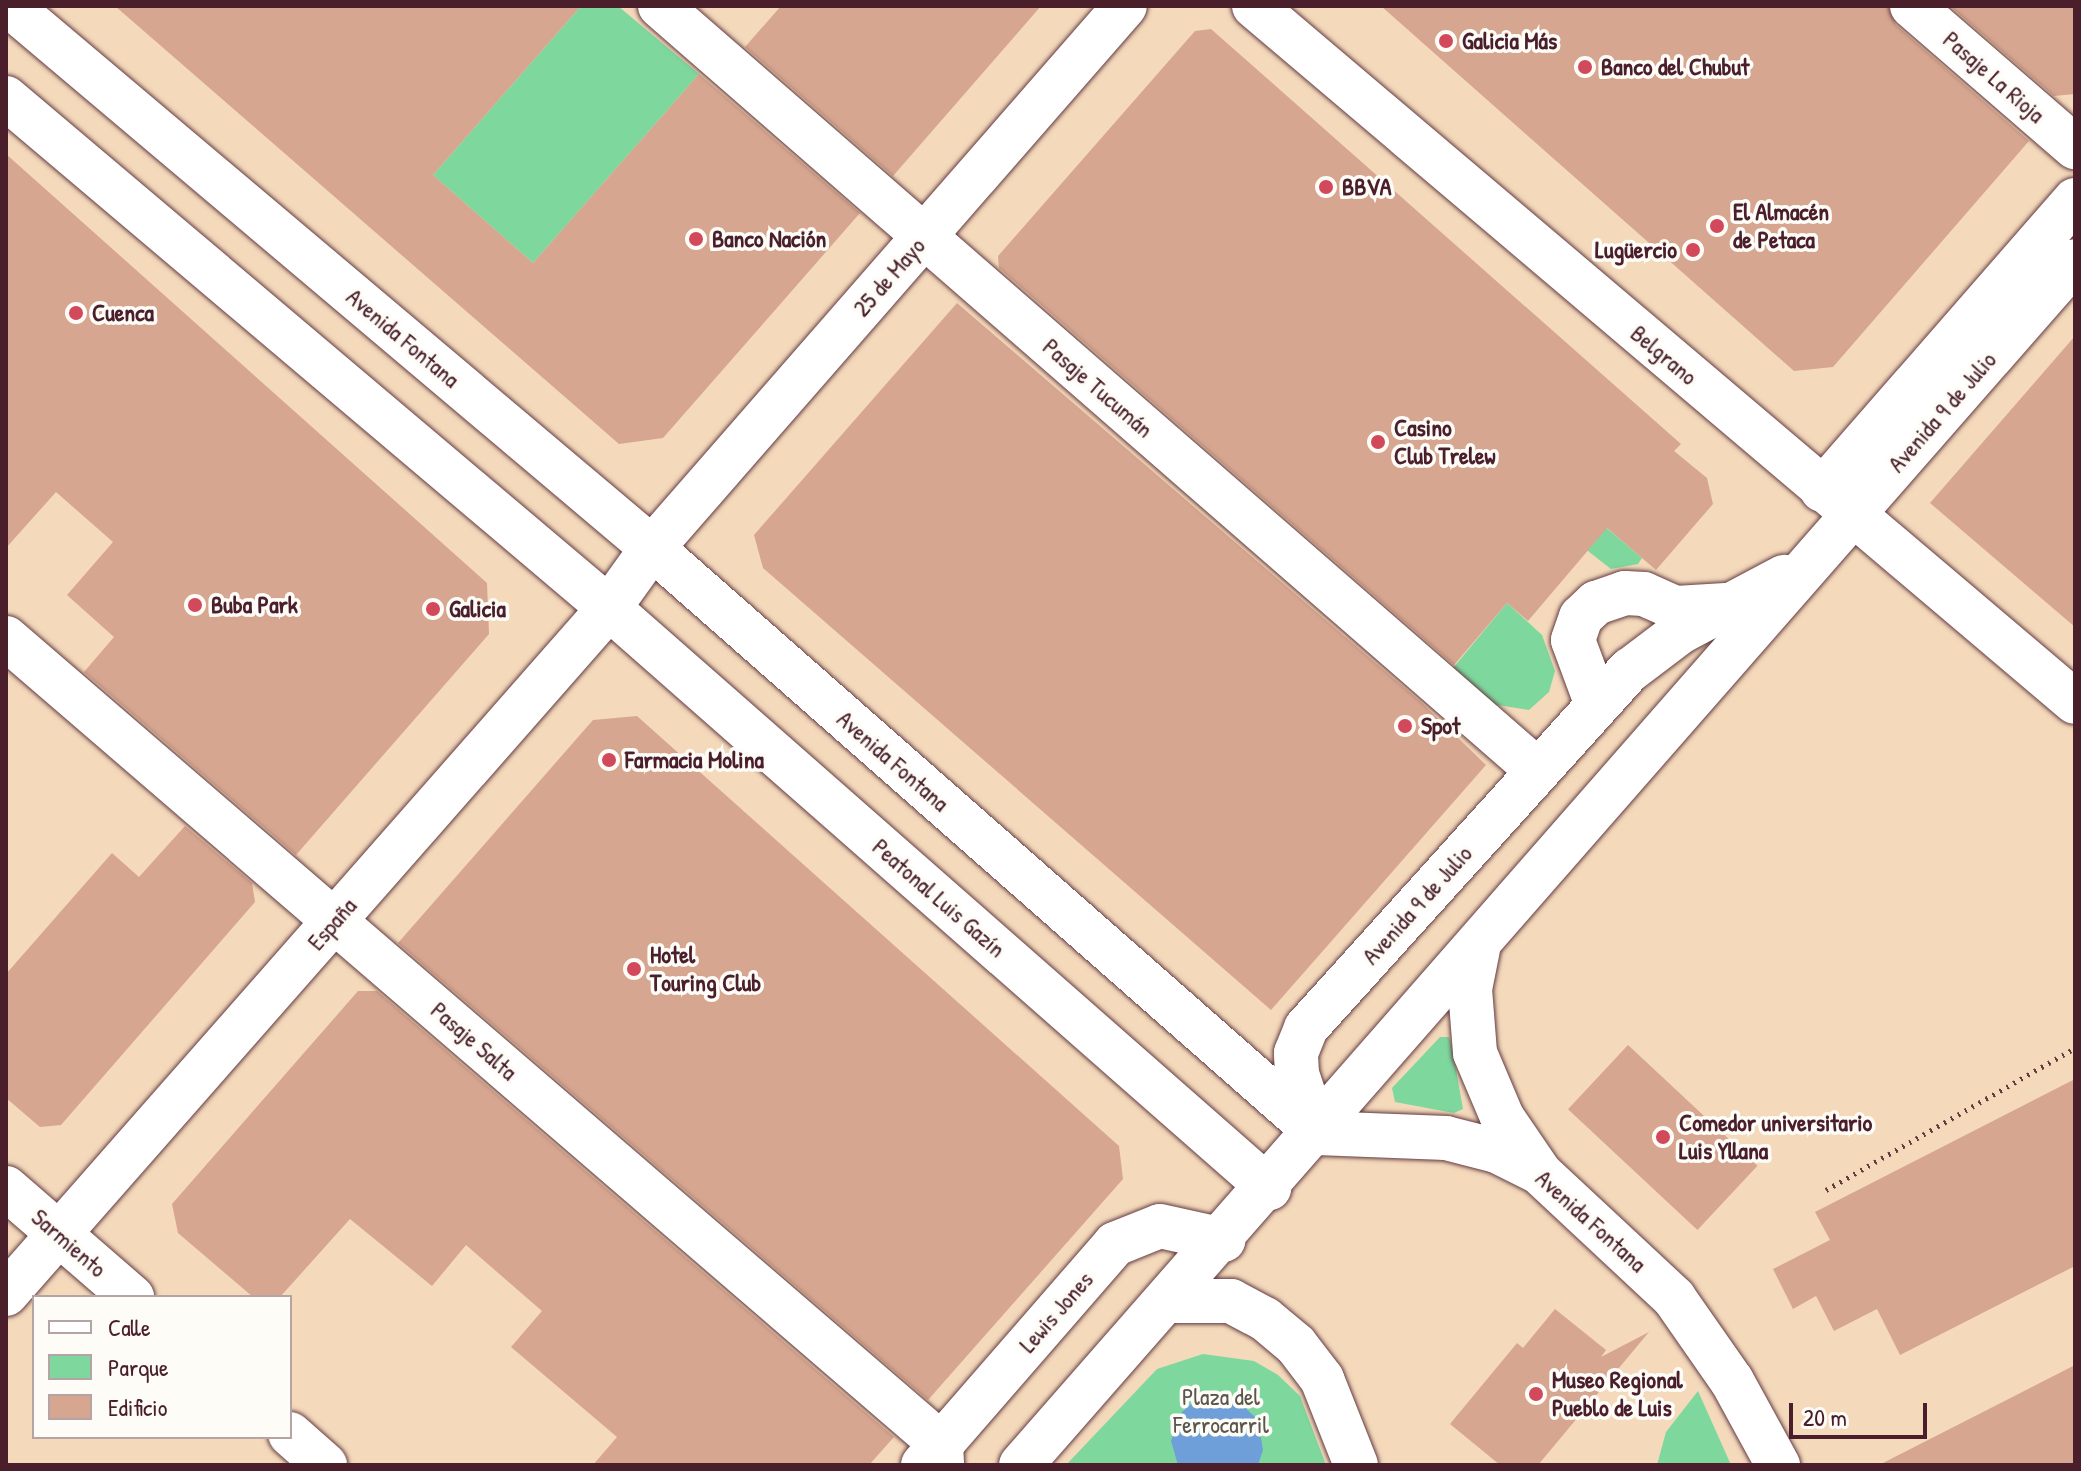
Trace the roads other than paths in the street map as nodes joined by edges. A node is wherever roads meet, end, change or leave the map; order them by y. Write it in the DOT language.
graph roads {
  1 [pos="10,6"];
  2 [pos="660,6"];
  3 [pos="1125,6"];
  4 [pos="1254,6"];
  5 [pos="1912,6"];
  6 [pos="6,98"];
  7 [pos="2075,147"];
  8 [pos="2075,200"];
  9 [pos="924,236"];
  10 [pos="2075,261"];
  11 [pos="1837,502"];
  12 [pos="652,548"];
  13 [pos="1809,564"];
  14 [pos="1735,603"];
  15 [pos="609,608"];
  16 [pos="6,638"];
  17 [pos="2075,702"];
  18 [pos="1597,705"];
  19 [pos="1526,783"];
  20 [pos="1520,894"];
  21 [pos="334,921"];
  22 [pos="1479,944"];
  23 [pos="1317,1133"];
  24 [pos="1539,1172"];
  25 [pos="6,1188"];
  26 [pos="1269,1188"];
  27 [pos="59,1234"];
  28 [pos="1223,1240"];
  29 [pos="6,1294"];
  30 [pos="130,1295"];
  31 [pos="1170,1301"];
  32 [pos="292,1436"];
  33 [pos="935,1458"];
  34 [pos="1773,1462"];
  35 [pos="325,1465"];
  36 [pos="1021,1465"];
  37 [pos="1356,1465"];
  1 -- 12 [label="street, Avenida Fontana"];
  2 -- 9 [label="street, Pasaje Tucumán"];
  3 -- 9 [label="street, 25 de Mayo"];
  4 -- 11 [label="street, Belgrano"];
  5 -- 7 [label="street, Pasaje La Rioja"];
  6 -- 15 [label="street"];
  8 -- 11 [label="street, Avenida 9 de Julio"];
  9 -- 12 [label="street, 25 de Mayo"];
  9 -- 19 [label="street, Pasaje Tucumán"];
  10 -- 11 [label="street, Avenida 9 de Julio"];
  11 -- 13 [label="street, Avenida 9 de Julio"];
  11 -- 17 [label="street, Belgrano"];
  12 -- 15 [label="street, España"];
  12 -- 23 [label="street, Avenida Fontana"];
  13 -- 14 [label="street, Avenida 9 de Julio"];
  13 -- 20 [label="street, Avenida 9 de Julio"];
  14 -- 18 [label="street, Avenida 9 de Julio"];
  14 -- 18 [label="street"];
  15 -- 21 [label="street, España"];
  15 -- 26 [label="street, Peatonal Luis Gazín"];
  16 -- 21 [label="street, Pasaje Salta"];
  18 -- 19 [label="street, Avenida 9 de Julio"];
  19 -- 20 [label="street"];
  19 -- 23 [label="street, Avenida 9 de Julio"];
  20 -- 22 [label="street, Avenida 9 de Julio"];
  21 -- 27 [label="street, España"];
  21 -- 33 [label="street, Pasaje Salta"];
  22 -- 23 [label="street, Avenida 9 de Julio"];
  22 -- 24 [label="street, Avenida 9 de Julio"];
  23 -- 24 [label="street, Avenida Fontana"];
  23 -- 26 [label="street"];
  24 -- 34 [label="street, Avenida Fontana"];
  25 -- 27 [label="street, Sarmiento"];
  26 -- 28 [label="street"];
  27 -- 29 [label="street, España"];
  27 -- 30 [label="street, Sarmiento"];
  28 -- 31 [label="street"];
  28 -- 33 [label="street, Lewis Jones"];
  31 -- 36 [label="street"];
  31 -- 37 [label="street"];
  32 -- 35 [label="street"];
}
